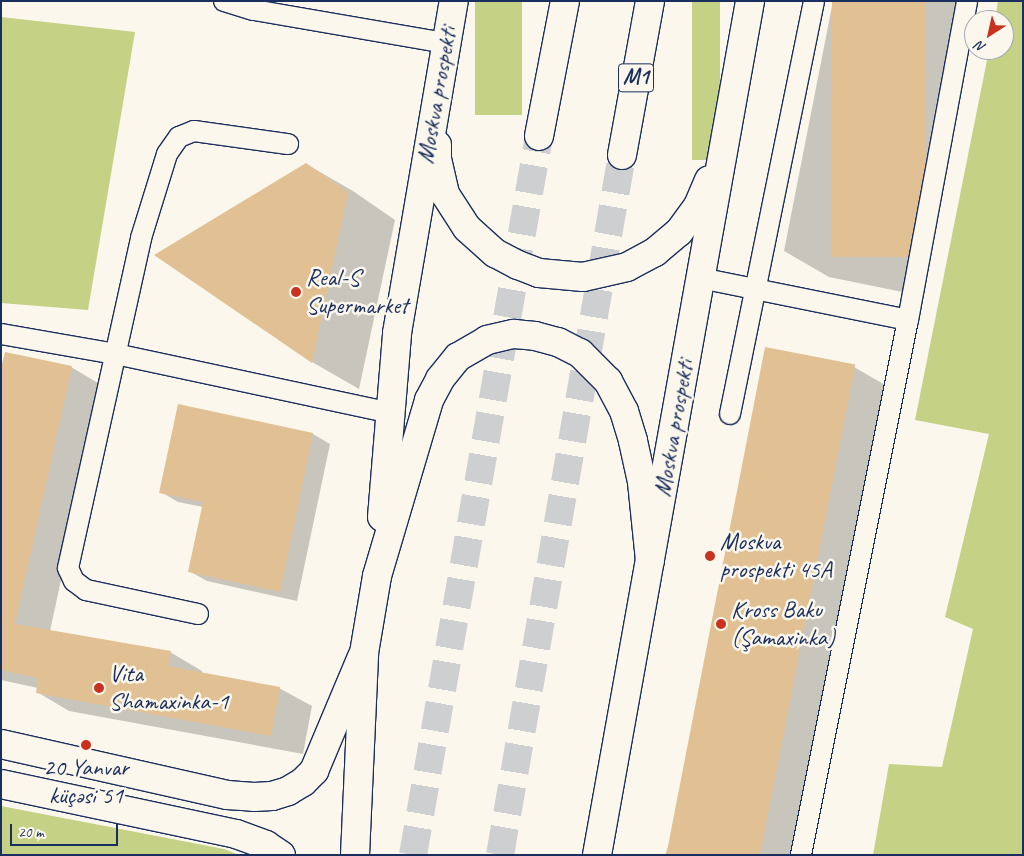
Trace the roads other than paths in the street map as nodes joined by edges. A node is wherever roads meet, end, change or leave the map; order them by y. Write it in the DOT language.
graph roads {
  1 [pos="224,1"];
  2 [pos="454,1"];
  3 [pos="565,1"];
  4 [pos="650,1"];
  5 [pos="750,1"];
  6 [pos="814,1"];
  7 [pos="968,1"];
  8 [pos="256,6"];
  9 [pos="445,43"];
  10 [pos="436,103"];
  11 [pos="539,136"];
  12 [pos="726,140"];
  13 [pos="288,144"];
  14 [pos="622,155"];
  15 [pos="700,278"];
  16 [pos="754,289"];
  17 [pos="908,320"];
  18 [pos="1,334"];
  19 [pos="116,354"];
  20 [pos="391,413"];
  21 [pos="730,414"];
  22 [pos="650,561"];
  23 [pos="377,576"];
  24 [pos="198,614"];
  25 [pos="364,654"];
  26 [pos="1,744"];
  27 [pos="1,784"];
  28 [pos="281,855"];
  29 [pos="355,855"];
  30 [pos="597,855"];
  31 [pos="800,855"];
  1 -- 8 [label="lane"];
  2 -- 9 [label="main road, Moskva prospekti"];
  3 -- 11 [label="main road"];
  4 -- 14 [label="main road, M1"];
  5 -- 12 [label="main road, Moskva prospekti"];
  6 -- 16 [label="lane"];
  7 -- 17 [label="lane"];
  8 -- 9 [label="lane"];
  9 -- 10 [label="main road, Moskva prospekti"];
  10 -- 12 [label="main road"];
  10 -- 20 [label="main road, Moskva prospekti"];
  12 -- 15 [label="main road, Moskva prospekti"];
  13 -- 19 [label="lane"];
  15 -- 16 [label="lane"];
  15 -- 22 [label="main road, Moskva prospekti"];
  16 -- 17 [label="lane"];
  16 -- 21 [label="lane"];
  17 -- 31 [label="lane"];
  18 -- 19 [label="lane"];
  19 -- 20 [label="lane"];
  19 -- 24 [label="lane"];
  20 -- 23 [label="main road, Moskva prospekti"];
  22 -- 23 [label="main road"];
  22 -- 30 [label="main road, Moskva prospekti"];
  23 -- 25 [label="main road"];
  25 -- 26 [label="main road"];
  25 -- 29 [label="main road"];
  27 -- 28 [label="main road"];
}
